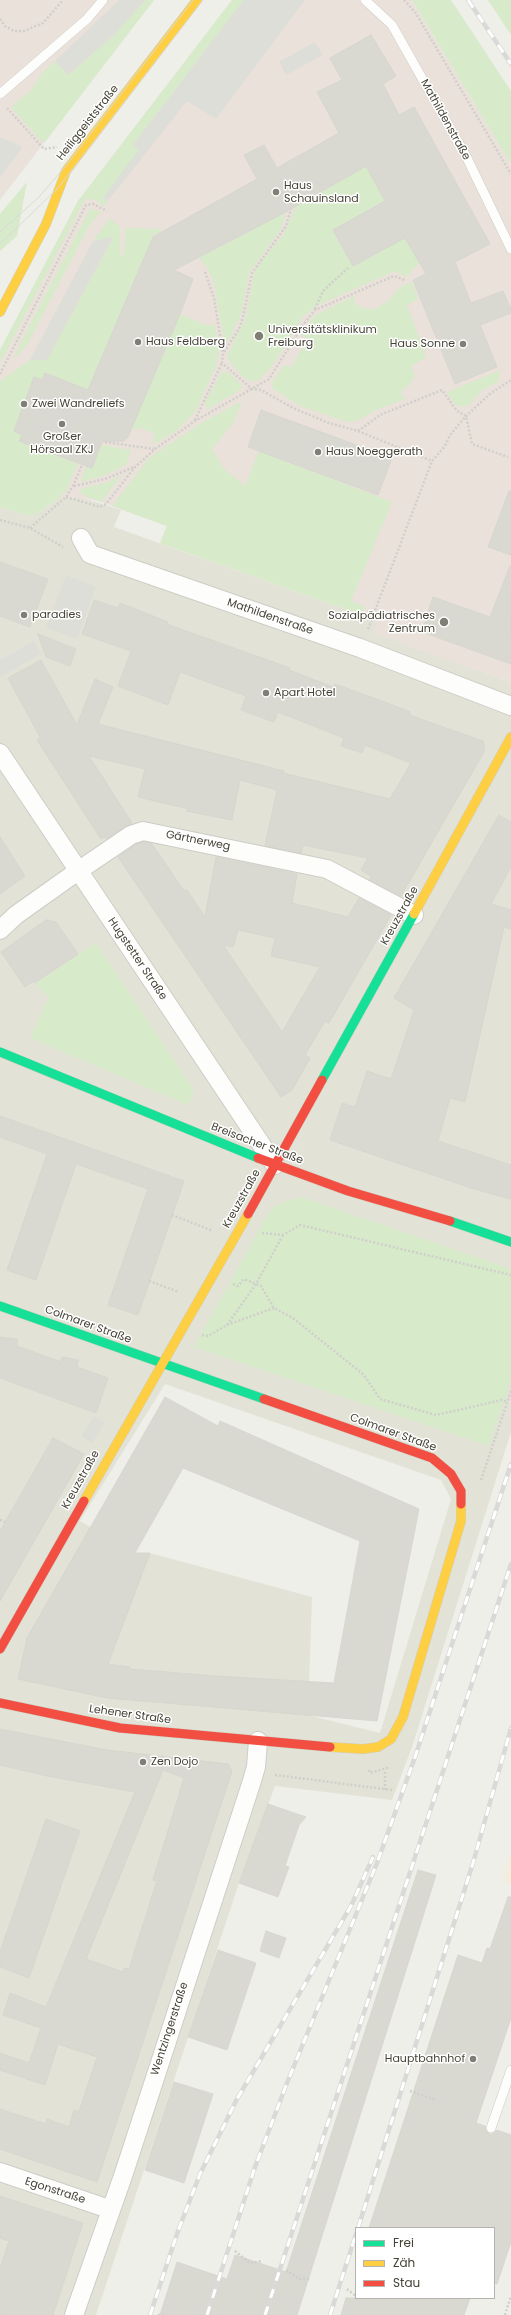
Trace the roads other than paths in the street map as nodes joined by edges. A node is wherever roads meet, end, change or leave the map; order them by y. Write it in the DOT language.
graph roads {
  1 [pos="103,0"];
  2 [pos="197,0"];
  3 [pos="366,0"];
  4 [pos="0,94"];
  5 [pos="511,250"];
  6 [pos="8,294"];
  7 [pos="0,304"];
  8 [pos="0,312"];
  9 [pos="81,538"];
  10 [pos="511,706"];
  11 [pos="511,736"];
  12 [pos="0,753"];
  13 [pos="78,872"];
  14 [pos="414,915"];
  15 [pos="0,930"];
  16 [pos="0,1052"];
  17 [pos="275,1165"];
  18 [pos="511,1242"];
  19 [pos="0,1306"];
  20 [pos="161,1364"];
  21 [pos="0,1649"];
  22 [pos="0,1703"];
  23 [pos="258,1741"];
  24 [pos="511,2070"];
  25 [pos="491,2128"];
  26 [pos="0,2172"];
  27 [pos="109,2209"];
  28 [pos="74,2315"];
  1 -- 4 [label="lane"];
  2 -- 6 [label="street, Heiliggeiststraße"];
  3 -- 5 [label="lane, Mathildenstraße"];
  6 -- 7 [label="street, Heiliggeiststraße"];
  6 -- 8 [label="street, Heiliggeiststraße"];
  9 -- 10 [label="street, Mathildenstraße"];
  11 -- 14 [label="street, Kreuzstraße"];
  12 -- 13 [label="street, Hugstetter Straße"];
  13 -- 14 [label="street, Gärtnerweg"];
  13 -- 15 [label="street, Gärtnerweg"];
  13 -- 17 [label="street, Hugstetter Straße"];
  14 -- 17 [label="street, Kreuzstraße"];
  16 -- 17 [label="street, Breisacher Straße"];
  17 -- 18 [label="street, Breisacher Straße"];
  17 -- 20 [label="street, Kreuzstraße"];
  19 -- 20 [label="street, Colmarer Straße"];
  20 -- 21 [label="street, Kreuzstraße"];
  20 -- 23 [label="street, Colmarer Straße"];
  22 -- 23 [label="street, Lehener Straße"];
  23 -- 27 [label="street, Wentzingerstraße"];
  24 -- 25 [label="lane"];
  26 -- 27 [label="street, Egonstraße"];
  27 -- 28 [label="street, Wentzingerstraße"];
}
